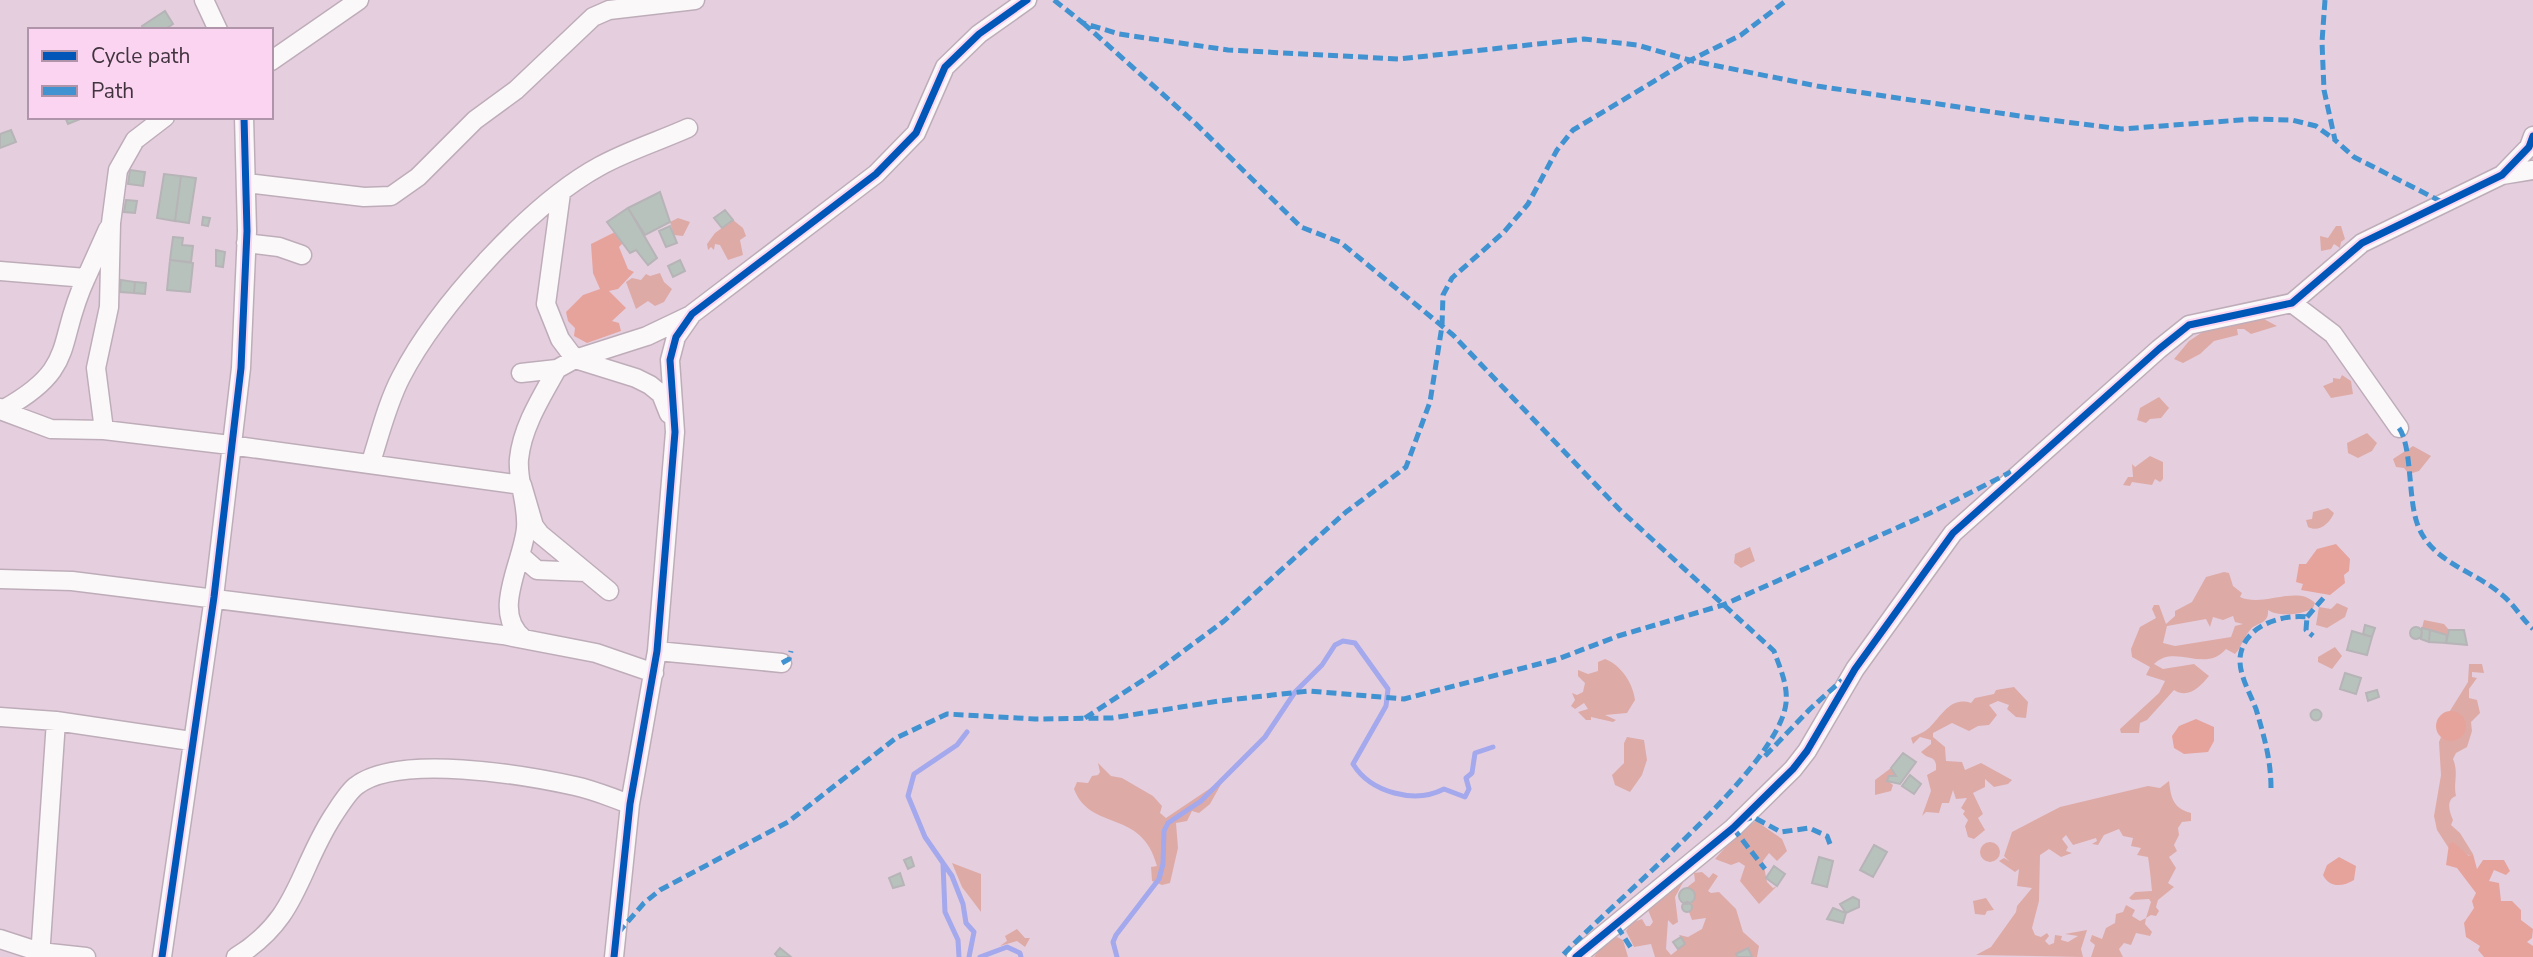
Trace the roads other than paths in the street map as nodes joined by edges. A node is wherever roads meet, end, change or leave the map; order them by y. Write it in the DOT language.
graph roads {
  1 [pos="204,0"];
  2 [pos="359,0"];
  3 [pos="695,0"];
  4 [pos="1027,0"];
  5 [pos="217,28"];
  6 [pos="273,60"];
  7 [pos="162,119"];
  8 [pos="244,119"];
  9 [pos="688,128"];
  10 [pos="2533,136"];
  11 [pos="2533,170"];
  12 [pos="2502,175"];
  13 [pos="247,183"];
  14 [pos="561,193"];
  15 [pos="111,223"];
  16 [pos="246,243"];
  17 [pos="302,255"];
  18 [pos="0,271"];
  19 [pos="86,278"];
  20 [pos="2292,303"];
  21 [pos="692,314"];
  22 [pos="575,359"];
  23 [pos="557,369"];
  24 [pos="522,373"];
  25 [pos="1,409"];
  26 [pos="2399,429"];
  27 [pos="104,430"];
  28 [pos="675,432"];
  29 [pos="230,445"];
  30 [pos="371,462"];
  31 [pos="522,485"];
  32 [pos="520,555"];
  33 [pos="537,570"];
  34 [pos="586,572"];
  35 [pos="0,579"];
  36 [pos="610,591"];
  37 [pos="511,596"];
  38 [pos="214,597"];
  39 [pos="524,639"];
  40 [pos="657,651"];
  41 [pos="782,663"];
  42 [pos="654,673"];
  43 [pos="0,717"];
  44 [pos="56,721"];
  45 [pos="191,741"];
  46 [pos="631,804"];
  47 [pos="0,939"];
  48 [pos="40,954"];
  49 [pos="86,957"];
  50 [pos="162,957"];
  51 [pos="236,957"];
  52 [pos="614,957"];
  53 [pos="1576,957"];
  1 -- 5 [label="street"];
  2 -- 6 [label="street"];
  3 -- 13 [label="street"];
  4 -- 21 [label="street"];
  7 -- 15 [label="street"];
  8 -- 13 [label="street"];
  9 -- 14 [label="street"];
  10 -- 12 [label="street"];
  11 -- 12 [label="street"];
  12 -- 20 [label="street"];
  13 -- 16 [label="street"];
  14 -- 22 [label="street"];
  14 -- 30 [label="street"];
  15 -- 19 [label="street"];
  15 -- 27 [label="street"];
  16 -- 17 [label="street"];
  16 -- 29 [label="street"];
  18 -- 19 [label="street"];
  19 -- 25 [label="street"];
  20 -- 26 [label="street"];
  20 -- 53 [label="street"];
  21 -- 22 [label="street"];
  21 -- 28 [label="street"];
  22 -- 23 [label="street"];
  22 -- 28 [label="street"];
  23 -- 24 [label="street"];
  23 -- 31 [label="street"];
  25 -- 27 [label="street"];
  27 -- 29 [label="street"];
  28 -- 40 [label="street"];
  29 -- 30 [label="street"];
  29 -- 38 [label="street"];
  30 -- 31 [label="street"];
  31 -- 32 [label="street"];
  31 -- 34 [label="street"];
  32 -- 33 [label="street"];
  32 -- 37 [label="street"];
  33 -- 34 [label="street"];
  33 -- 37 [label="street"];
  34 -- 36 [label="street"];
  35 -- 38 [label="street"];
  37 -- 39 [label="street"];
  38 -- 39 [label="street"];
  38 -- 45 [label="street"];
  39 -- 42 [label="street"];
  40 -- 41 [label="street"];
  40 -- 42 [label="street"];
  42 -- 46 [label="street"];
  43 -- 44 [label="street"];
  44 -- 45 [label="street"];
  44 -- 48 [label="street"];
  45 -- 50 [label="street"];
  46 -- 51 [label="street"];
  46 -- 52 [label="street"];
  47 -- 48 [label="street"];
  48 -- 49 [label="street"];
}
